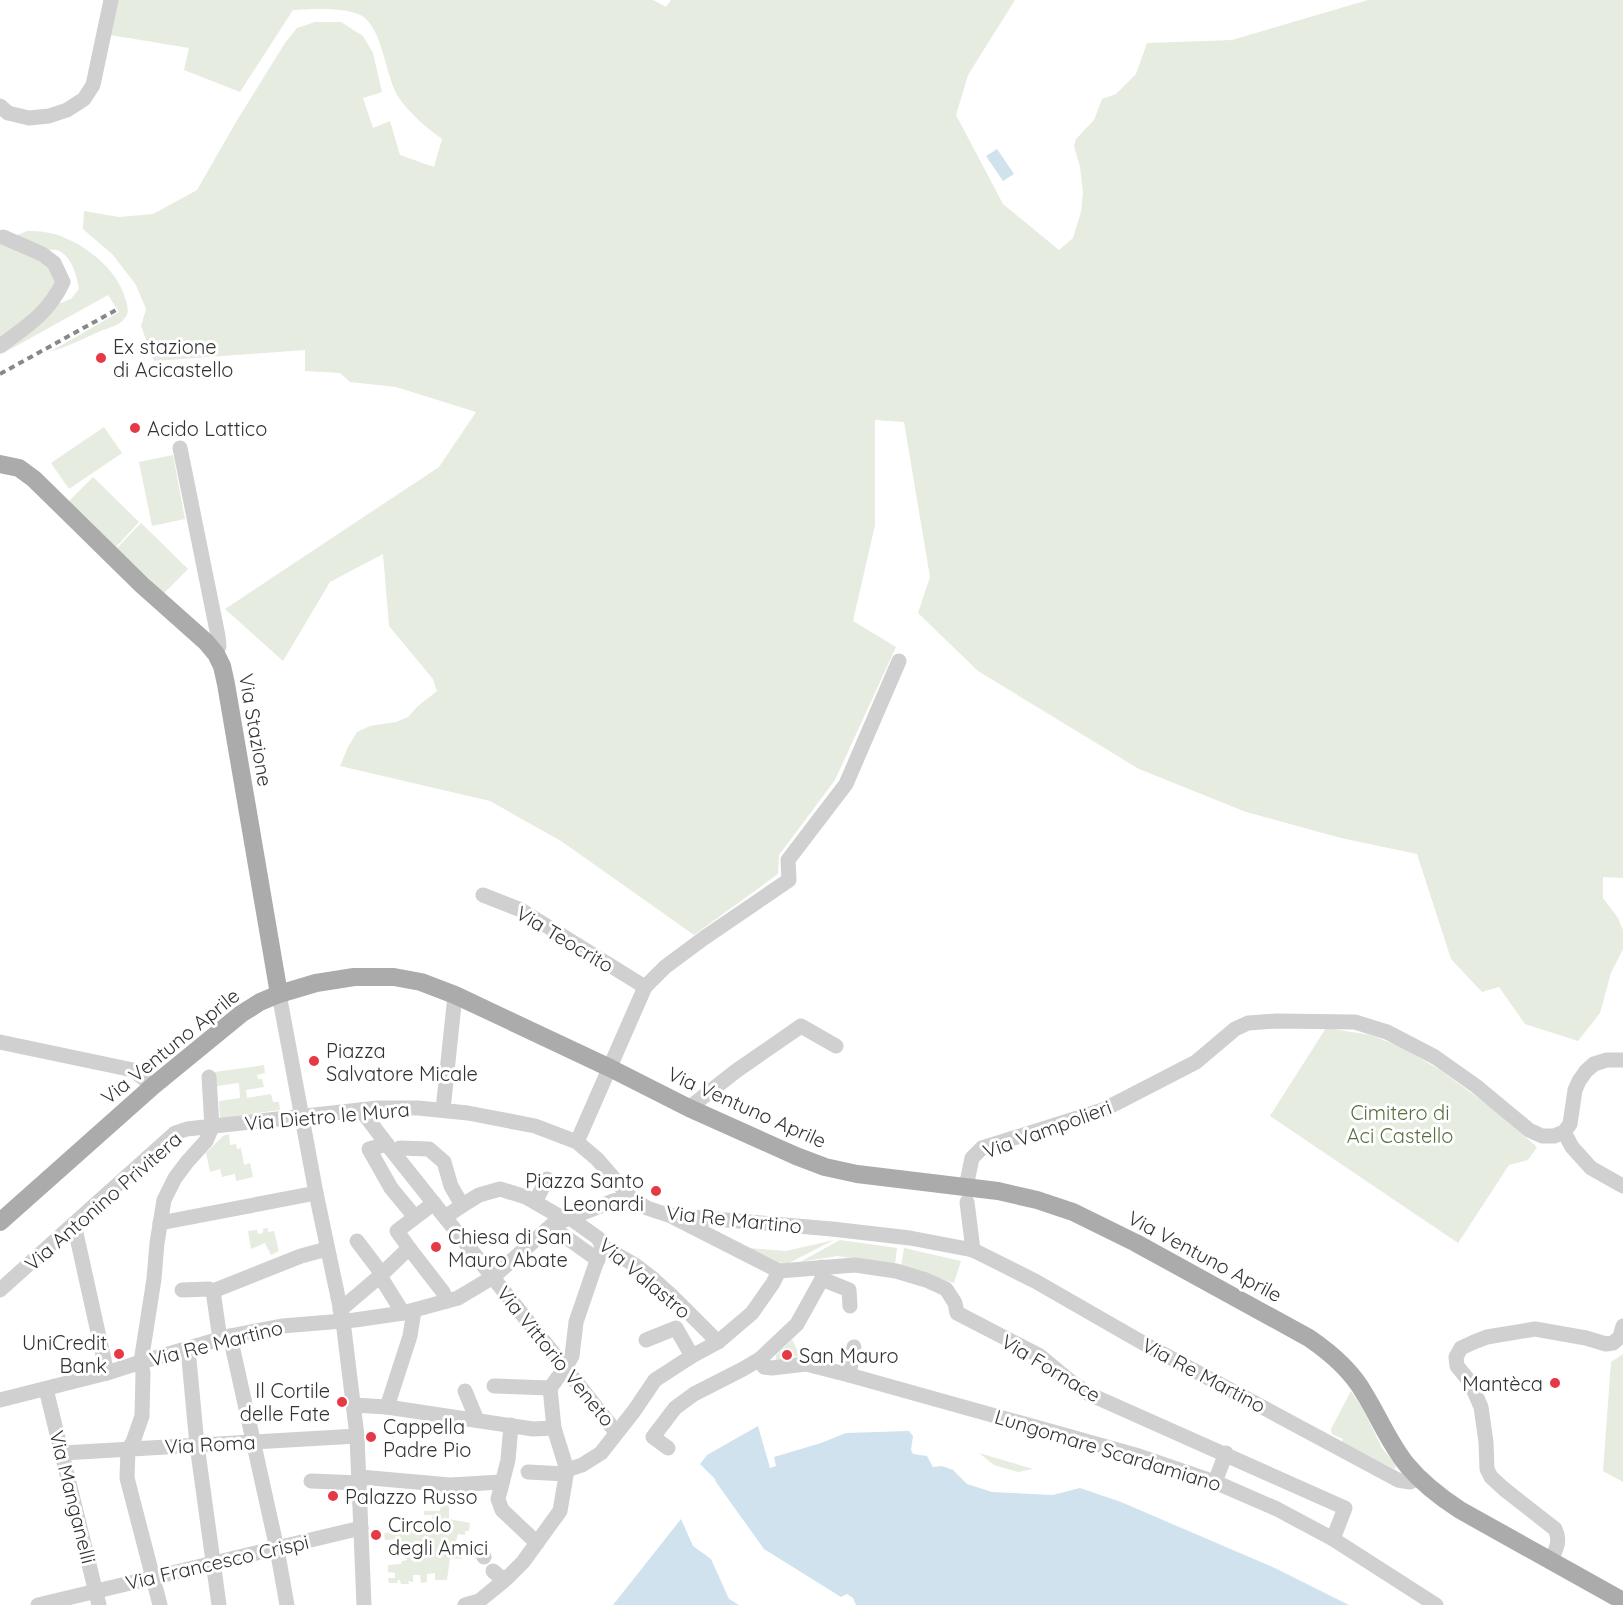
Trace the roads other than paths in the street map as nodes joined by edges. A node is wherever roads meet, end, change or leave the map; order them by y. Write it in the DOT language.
graph roads {
  1 [pos="111,0"];
  2 [pos="0,106"];
  3 [pos="3,237"];
  4 [pos="0,346"];
  5 [pos="180,448"];
  6 [pos="0,464"];
  7 [pos="216,654"];
  8 [pos="899,661"];
  9 [pos="483,895"];
  10 [pos="645,987"];
  11 [pos="279,994"];
  12 [pos="455,994"];
  13 [pos="0,1042"];
  14 [pos="836,1046"];
  15 [pos="1623,1060"];
  16 [pos="610,1068"];
  17 [pos="208,1077"];
  18 [pos="153,1086"];
  19 [pos="689,1108"];
  20 [pos="361,1110"];
  21 [pos="443,1110"];
  22 [pos="301,1116"];
  23 [pos="212,1127"];
  24 [pos="1564,1132"];
  25 [pos="577,1142"];
  26 [pos="393,1146"];
  27 [pos="547,1179"];
  28 [pos="1623,1186"];
  29 [pos="316,1193"];
  30 [pos="967,1194"];
  31 [pos="630,1197"];
  32 [pos="535,1202"];
  33 [pos="434,1203"];
  34 [pos="462,1205"];
  35 [pos="668,1215"];
  36 [pos="415,1217"];
  37 [pos="445,1217"];
  38 [pos="562,1221"];
  39 [pos="0,1222"];
  40 [pos="159,1223"];
  41 [pos="74,1224"];
  42 [pos="357,1241"];
  43 [pos="409,1248"];
  44 [pos="327,1249"];
  45 [pos="973,1250"];
  46 [pos="600,1253"];
  47 [pos="778,1271"];
  48 [pos="822,1273"];
  49 [pos="381,1275"];
  50 [pos="493,1277"];
  51 [pos="0,1290"];
  52 [pos="182,1290"];
  53 [pos="213,1291"];
  54 [pos="447,1301"];
  55 [pos="850,1306"];
  56 [pos="408,1312"];
  57 [pos="342,1316"];
  58 [pos="1623,1326"];
  59 [pos="225,1338"];
  60 [pos="646,1340"];
  61 [pos="718,1342"];
  62 [pos="854,1347"];
  63 [pos="188,1349"];
  64 [pos="692,1356"];
  65 [pos="760,1359"];
  66 [pos="141,1362"];
  67 [pos="565,1368"];
  68 [pos="107,1373"];
  69 [pos="849,1375"];
  70 [pos="494,1386"];
  71 [pos="550,1388"];
  72 [pos="46,1389"];
  73 [pos="465,1391"];
  74 [pos="0,1400"];
  75 [pos="354,1405"];
  76 [pos="387,1407"];
  77 [pos="477,1420"];
  78 [pos="511,1425"];
  79 [pos="554,1428"];
  80 [pos="616,1432"];
  81 [pos="357,1436"];
  82 [pos="252,1442"];
  83 [pos="197,1445"];
  84 [pos="668,1448"];
  85 [pos="128,1449"];
  86 [pos="63,1453"];
  87 [pos="1226,1454"];
  88 [pos="528,1472"];
  89 [pos="566,1472"];
  90 [pos="1418,1478"];
  91 [pos="360,1480"];
  92 [pos="311,1481"];
  93 [pos="501,1482"];
  94 [pos="1215,1482"];
  95 [pos="361,1528"];
  96 [pos="1334,1539"];
  97 [pos="537,1543"];
  98 [pos="277,1549"];
  99 [pos="1551,1560"];
  100 [pos="212,1564"];
  101 [pos="154,1577"];
  102 [pos="97,1598"];
  103 [pos="1623,1600"];
  104 [pos="469,1604"];
  105 [pos="38,1605"];
  106 [pos="160,1605"];
  107 [pos="219,1605"];
  108 [pos="287,1605"];
  109 [pos="364,1605"];
  110 [pos="1436,1605"];
  1 -- 2 [label="street"];
  3 -- 4 [label="street"];
  5 -- 7 [label="street"];
  6 -- 7 [label="main road, Via Stazione"];
  7 -- 11 [label="main road, Via Stazione"];
  8 -- 10 [label="street"];
  9 -- 10 [label="street, Via Teocrito"];
  10 -- 16 [label="street"];
  11 -- 12 [label="main road, Via Ventuno Aprile"];
  11 -- 18 [label="main road, Via Ventuno Aprile"];
  11 -- 22 [label="street"];
  12 -- 16 [label="main road, Via Ventuno Aprile"];
  12 -- 21 [label="street"];
  13 -- 18 [label="street"];
  14 -- 19 [label="street"];
  15 -- 24 [label="street"];
  16 -- 19 [label="main road, Via Ventuno Aprile"];
  16 -- 25 [label="street"];
  17 -- 23 [label="street"];
  18 -- 39 [label="main road, Via Ventuno Aprile"];
  19 -- 30 [label="main road, Via Ventuno Aprile"];
  20 -- 21 [label="street, Via Dietro le Mura"];
  20 -- 22 [label="street, Via Dietro le Mura"];
  20 -- 26 [label="street, Via Vittorio Veneto"];
  21 -- 25 [label="street, Via Dietro le Mura"];
  22 -- 23 [label="street, Via Dietro le Mura"];
  22 -- 29 [label="street"];
  23 -- 40 [label="street"];
  23 -- 41 [label="street, Via Antonino Privitera"];
  24 -- 28 [label="street"];
  24 -- 30 [label="street, Via Vampolieri"];
  25 -- 31 [label="street, Via Dietro le Mura"];
  26 -- 33 [label="street, Via Vittorio Veneto"];
  26 -- 34 [label="street"];
  26 -- 36 [label="street"];
  27 -- 32 [label="street"];
  29 -- 40 [label="street"];
  29 -- 44 [label="street"];
  30 -- 45 [label="street, Via Vampolieri"];
  30 -- 90 [label="main road, Via Ventuno Aprile"];
  31 -- 35 [label="street, Via Re Martino"];
  31 -- 38 [label="street, Via Re Martino"];
  32 -- 34 [label="street, Via Valastro"];
  32 -- 38 [label="street, Via Valastro"];
  33 -- 36 [label="street"];
  33 -- 37 [label="street, Via Vittorio Veneto"];
  34 -- 37 [label="street, Via Valastro"];
  35 -- 45 [label="street, Via Re Martino"];
  35 -- 47 [label="street"];
  36 -- 43 [label="street"];
  37 -- 50 [label="street, Via Vittorio Veneto"];
  38 -- 46 [label="street, Via Valastro"];
  38 -- 50 [label="street, Via Re Martino"];
  40 -- 66 [label="street"];
  41 -- 51 [label="street, Via Antonino Privitera"];
  41 -- 68 [label="street"];
  42 -- 49 [label="street"];
  43 -- 49 [label="street"];
  43 -- 54 [label="street"];
  44 -- 53 [label="street"];
  44 -- 57 [label="street"];
  45 -- 90 [label="street, Via Re Martino"];
  46 -- 61 [label="street, Via Valastro"];
  46 -- 67 [label="street"];
  47 -- 48 [label="street, Via Fornace"];
  47 -- 61 [label="street"];
  48 -- 55 [label="street"];
  48 -- 65 [label="street"];
  48 -- 87 [label="street, Via Fornace"];
  49 -- 56 [label="street"];
  49 -- 57 [label="street"];
  50 -- 54 [label="street, Via Re Martino"];
  50 -- 67 [label="street, Via Vittorio Veneto"];
  52 -- 53 [label="street"];
  53 -- 59 [label="street"];
  54 -- 56 [label="street, Via Re Martino"];
  56 -- 57 [label="street, Via Re Martino"];
  56 -- 76 [label="street"];
  57 -- 59 [label="street, Via Re Martino"];
  57 -- 75 [label="street"];
  58 -- 99 [label="street"];
  59 -- 63 [label="street, Via Re Martino"];
  59 -- 82 [label="street"];
  60 -- 64 [label="street"];
  61 -- 64 [label="street"];
  62 -- 69 [label="street"];
  63 -- 66 [label="street, Via Re Martino"];
  63 -- 83 [label="street"];
  64 -- 80 [label="street"];
  65 -- 69 [label="street, Lungomare Scardamiano"];
  65 -- 84 [label="street"];
  66 -- 68 [label="street, Via Re Martino"];
  66 -- 85 [label="street"];
  67 -- 71 [label="street"];
  67 -- 80 [label="street, Via Vittorio Veneto"];
  68 -- 72 [label="street, Via Re Martino"];
  69 -- 94 [label="street, Lungomare Scardamiano"];
  70 -- 71 [label="street"];
  71 -- 79 [label="street"];
  72 -- 74 [label="street, Via Re Martino"];
  72 -- 86 [label="street, Via Manganelli"];
  73 -- 77 [label="street"];
  75 -- 76 [label="street"];
  75 -- 81 [label="street"];
  76 -- 77 [label="street"];
  77 -- 78 [label="street"];
  78 -- 79 [label="street"];
  78 -- 93 [label="street"];
  79 -- 89 [label="street"];
  80 -- 89 [label="street"];
  81 -- 82 [label="street, Via Roma"];
  81 -- 91 [label="street"];
  82 -- 83 [label="street, Via Roma"];
  82 -- 98 [label="street"];
  83 -- 85 [label="street, Via Roma"];
  83 -- 100 [label="street"];
  85 -- 86 [label="street, Via Roma"];
  85 -- 101 [label="street"];
  86 -- 102 [label="street, Via Manganelli"];
  87 -- 94 [label="street"];
  87 -- 96 [label="street, Via Fornace"];
  88 -- 89 [label="street"];
  89 -- 97 [label="street"];
  90 -- 99 [label="main road, Via Ventuno Aprile"];
  91 -- 92 [label="street"];
  91 -- 93 [label="street"];
  91 -- 95 [label="street"];
  93 -- 97 [label="street"];
  94 -- 96 [label="street, Lungomare Scardamiano"];
  95 -- 98 [label="street, Via Francesco Crispi"];
  95 -- 109 [label="street"];
  96 -- 110 [label="street, Lungomare Scardamiano"];
  97 -- 104 [label="street"];
  98 -- 100 [label="street, Via Francesco Crispi"];
  98 -- 108 [label="street"];
  99 -- 103 [label="main road, Via Ventuno Aprile"];
  100 -- 101 [label="street, Via Francesco Crispi"];
  100 -- 107 [label="street"];
  101 -- 102 [label="street, Via Francesco Crispi"];
  101 -- 106 [label="street"];
  102 -- 105 [label="street, Via Francesco Crispi"];
}
